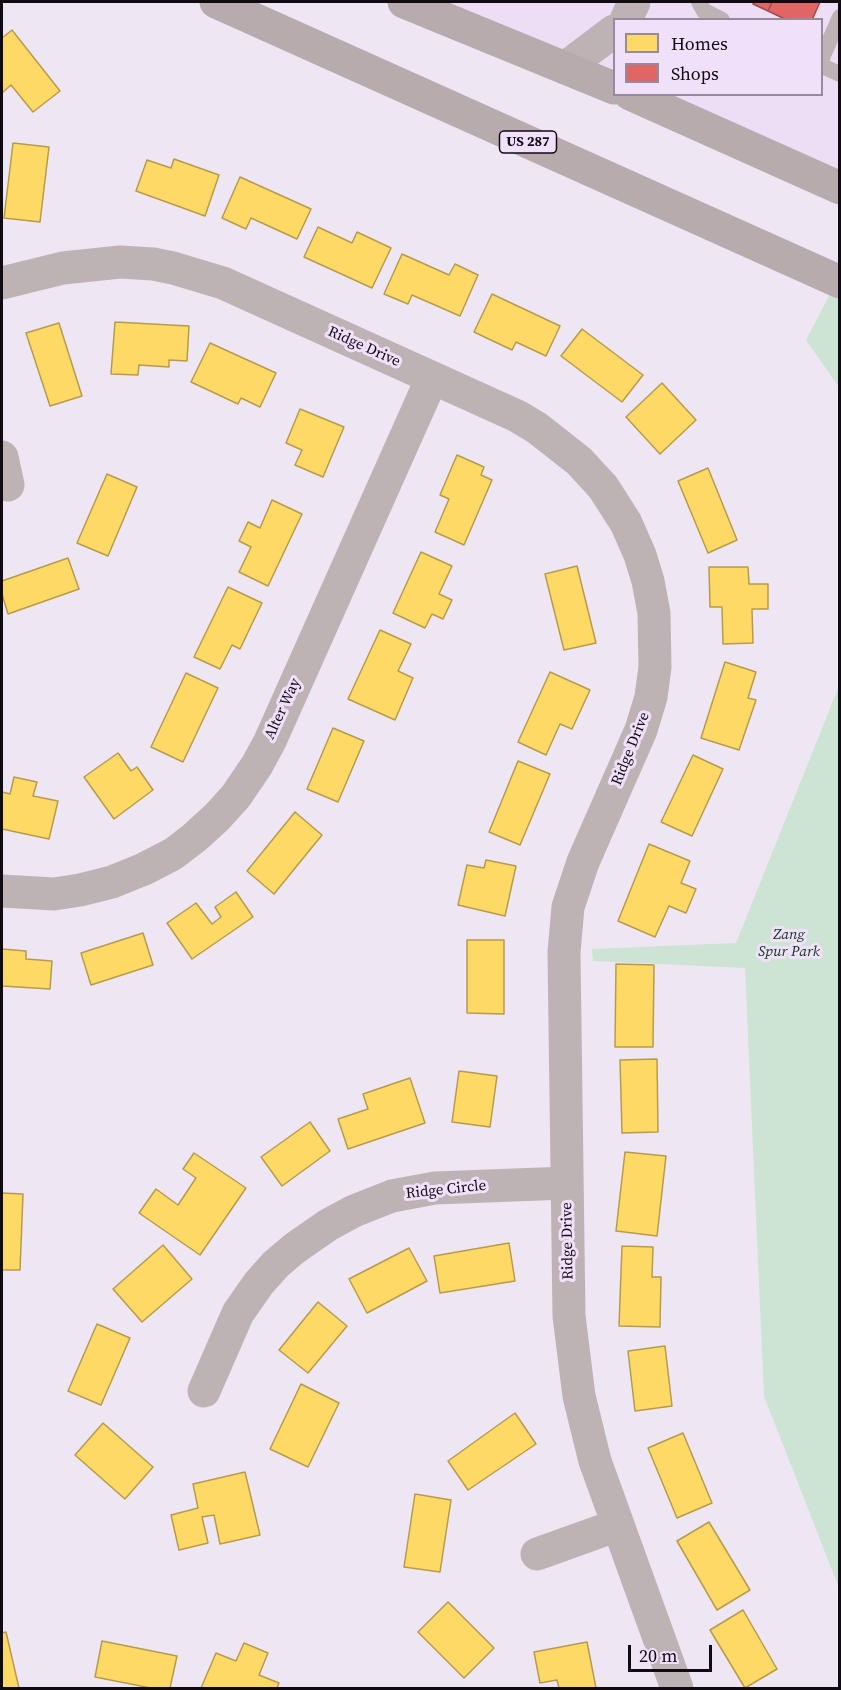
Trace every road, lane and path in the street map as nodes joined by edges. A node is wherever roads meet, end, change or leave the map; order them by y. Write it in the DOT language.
graph roads {
  1 [pos="216,2"];
  2 [pos="404,2"];
  3 [pos="634,2"];
  4 [pos="699,2"];
  5 [pos="840,16"];
  6 [pos="627,18"];
  7 [pos="718,18"];
  8 [pos="613,32"];
  9 [pos="823,56"];
  10 [pos="823,66"];
  11 [pos="565,68"];
  12 [pos="840,74"];
  13 [pos="613,87"];
  14 [pos="634,96"];
  15 [pos="840,188"];
  16 [pos="840,282"];
  17 [pos="2,283"];
  18 [pos="432,378"];
  19 [pos="2,891"];
  20 [pos="567,1183"];
  21 [pos="204,1390"];
  22 [pos="618,1525"];
  23 [pos="537,1554"];
  24 [pos="676,1689"];
  1 -- 16 [label="main road, US 287"];
  2 -- 11 [label="main road"];
  3 -- 6 [label="street"];
  4 -- 7 [label="lane"];
  5 -- 9 [label="lane"];
  8 -- 11 [label="street"];
  10 -- 12 [label="lane"];
  11 -- 13 [label="main road"];
  14 -- 15 [label="main road"];
  17 -- 18 [label="street, Ridge Drive"];
  18 -- 19 [label="street, Alter Way"];
  18 -- 20 [label="street, Ridge Drive"];
  20 -- 21 [label="street, Ridge Circle"];
  20 -- 22 [label="street, Ridge Drive"];
  22 -- 23 [label="street"];
  22 -- 24 [label="street, Ridge Drive"];
}
